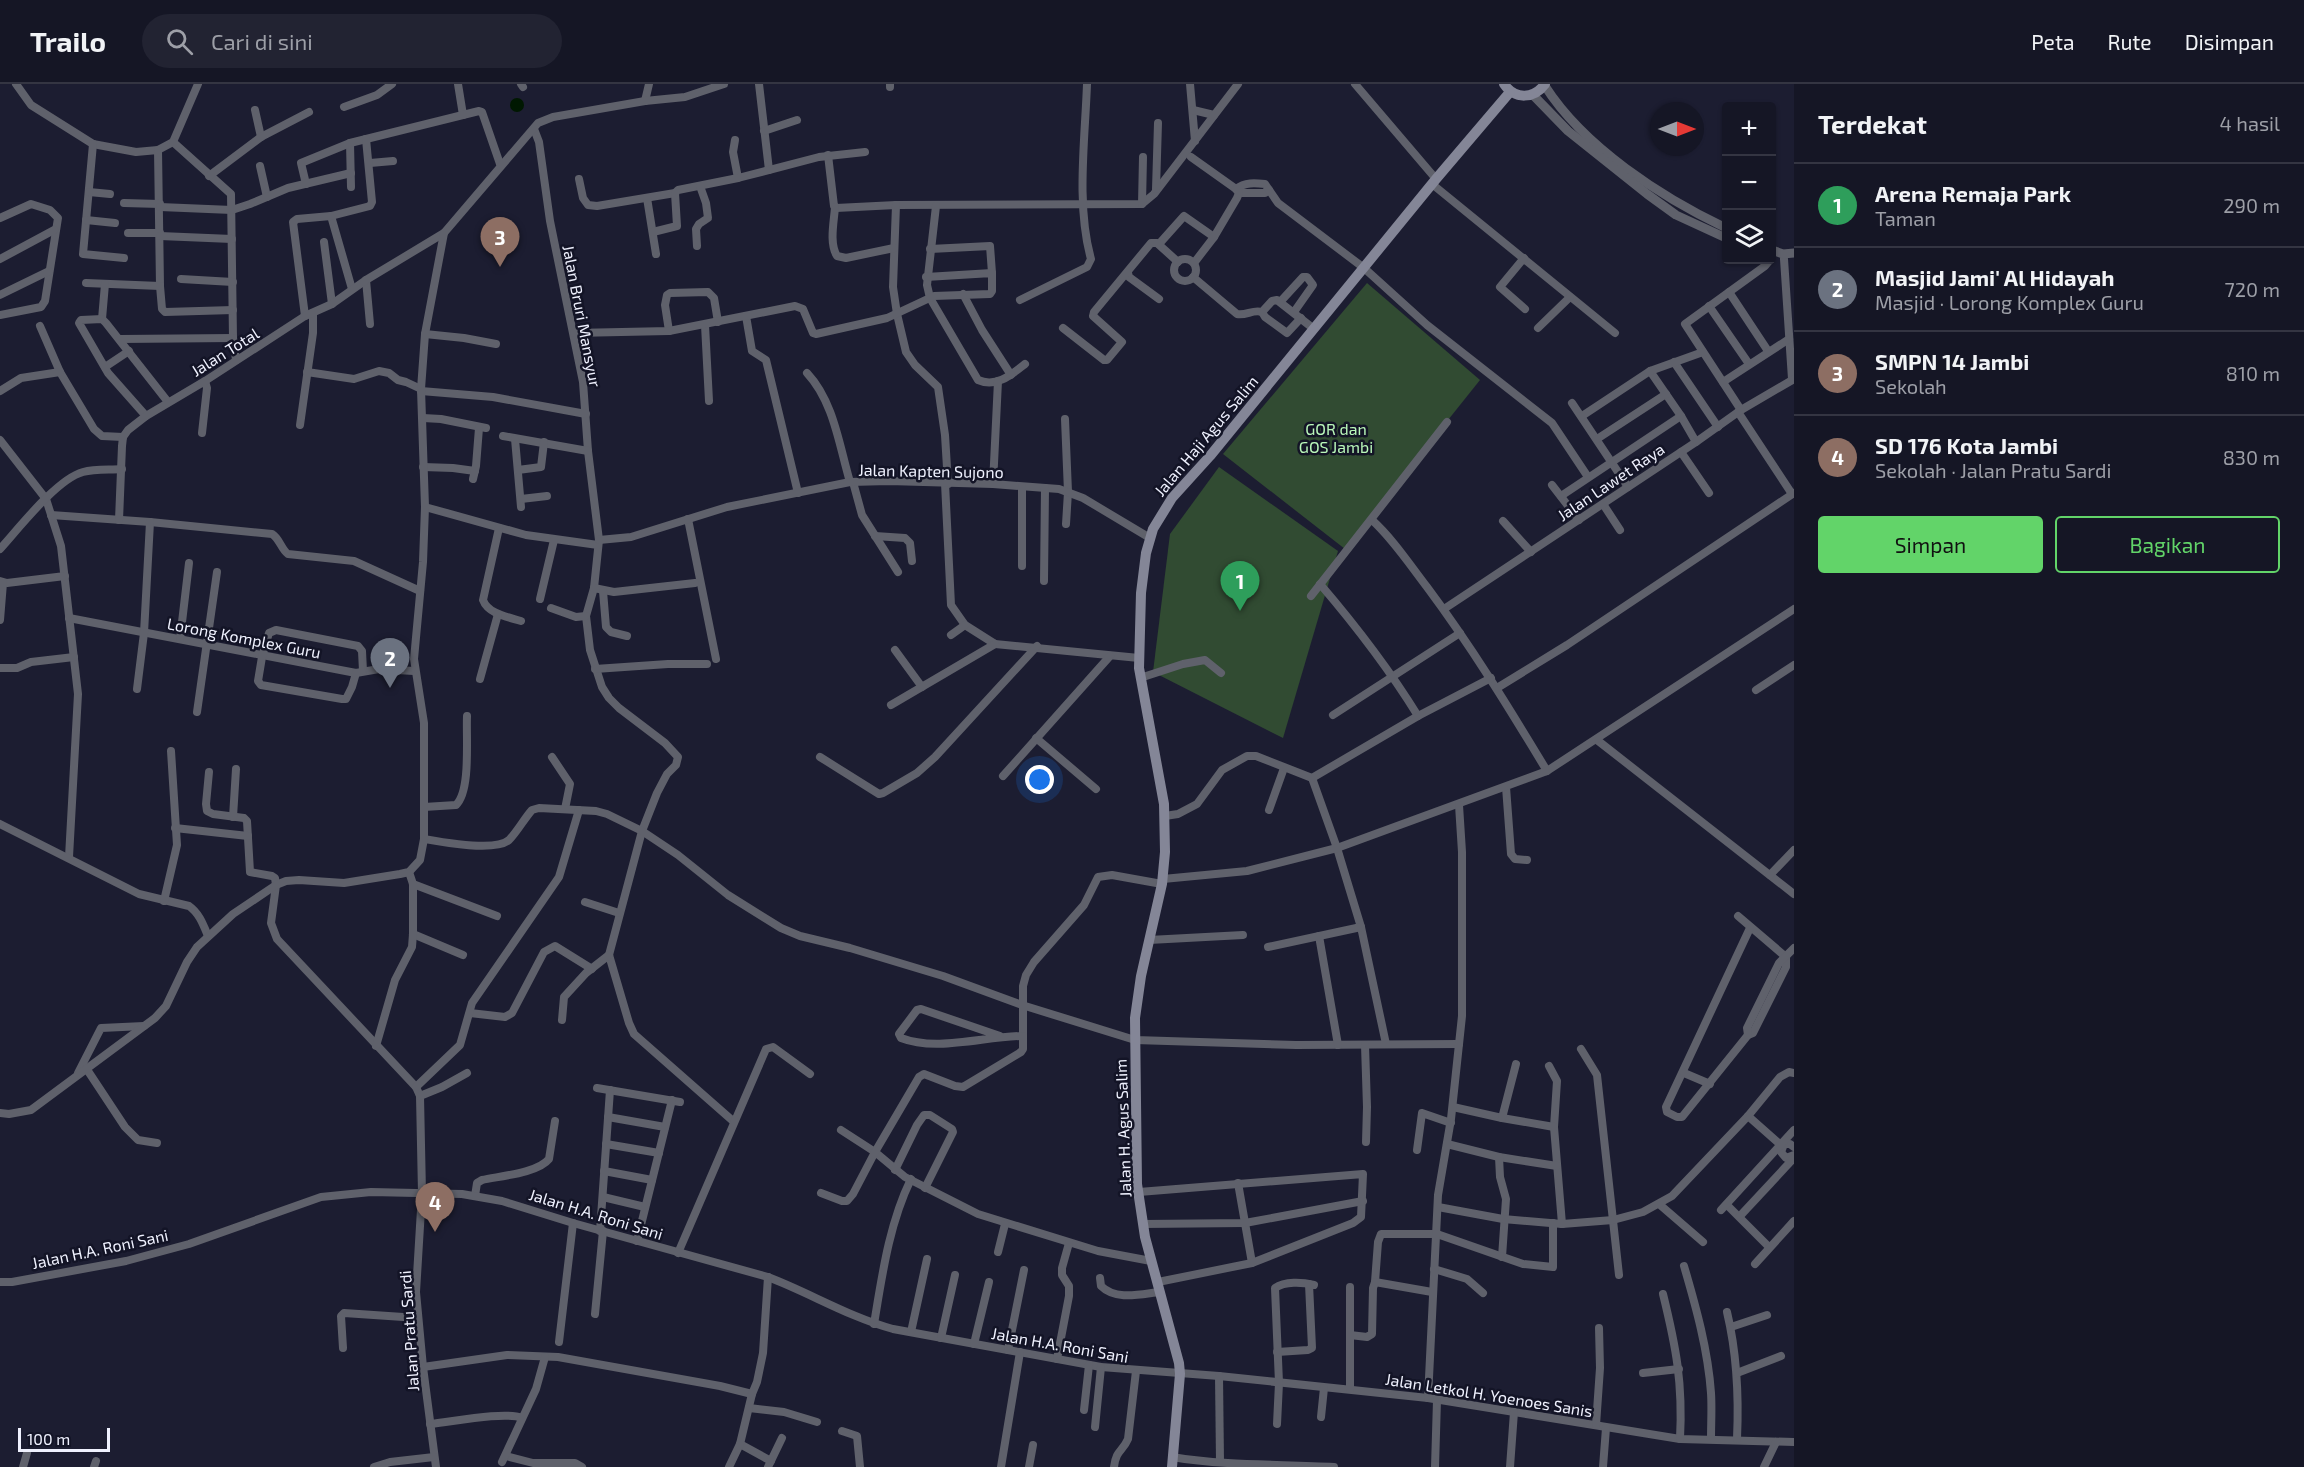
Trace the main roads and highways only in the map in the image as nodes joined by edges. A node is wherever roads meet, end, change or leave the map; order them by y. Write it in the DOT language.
graph roads {
  1 [pos="1545,85"];
  2 [pos="1507,88"];
  3 [pos="1162,882"];
  4 [pos="1172,1462"];
  1 -- 2 [label="main road"];
  2 -- 3 [label="main road, Jalan Haji Agus Salim"];
  3 -- 4 [label="main road, Jalan H. Agus Salim"];
}
